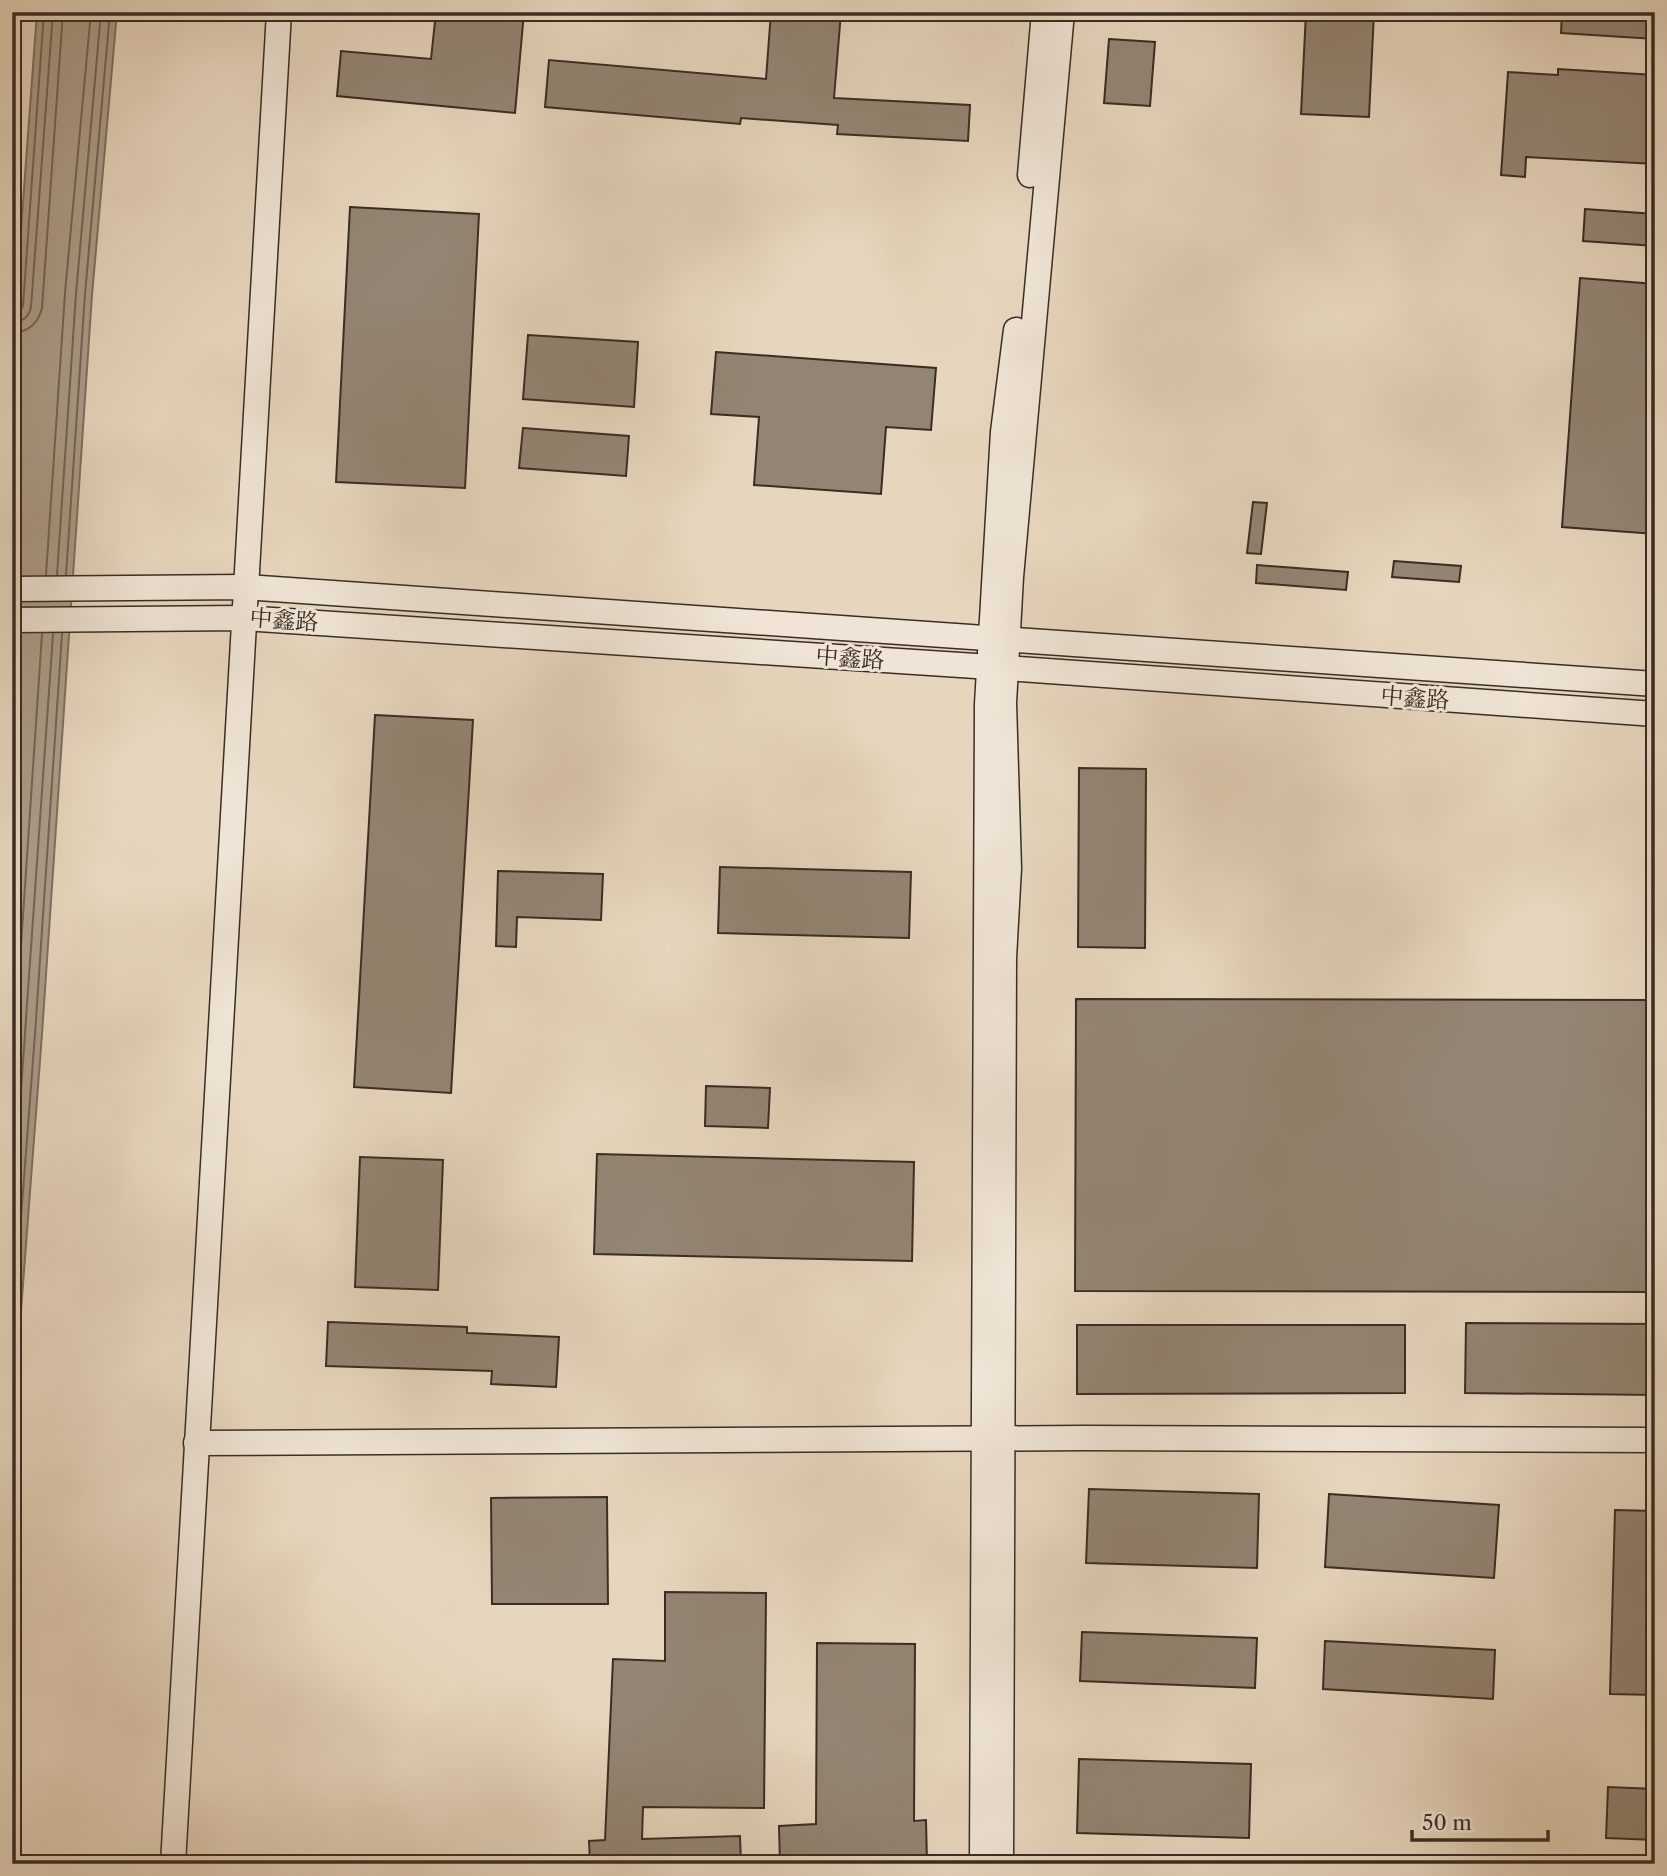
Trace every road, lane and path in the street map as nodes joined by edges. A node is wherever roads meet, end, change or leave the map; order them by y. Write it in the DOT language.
graph roads {
  1 [pos="279,12"];
  2 [pos="1044,12"];
  3 [pos="1062,12"];
  4 [pos="245,587"];
  5 [pos="17,589"];
  6 [pos="244,618"];
  7 [pos="16,620"];
  8 [pos="999,638"];
  9 [pos="998,668"];
  10 [pos="1655,684"];
  11 [pos="1655,715"];
  12 [pos="994,1439"];
  13 [pos="1655,1440"];
  14 [pos="196,1443"];
  15 [pos="173,1864"];
  16 [pos="982,1864"];
  17 [pos="1001,1864"];
  1 -- 4 [label="street"];
  2 -- 8 [label="street"];
  3 -- 8 [label="street"];
  4 -- 5 [label="street, 中鑫路"];
  4 -- 6 [label="street"];
  4 -- 8 [label="street, 中鑫路"];
  6 -- 7 [label="street, 中鑫路"];
  6 -- 9 [label="street, 中鑫路"];
  6 -- 14 [label="street"];
  8 -- 9 [label="street"];
  8 -- 10 [label="street, 中鑫路"];
  9 -- 11 [label="street, 中鑫路"];
  9 -- 12 [label="street"];
  12 -- 13 [label="street"];
  12 -- 14 [label="street"];
  12 -- 16 [label="street"];
  12 -- 17 [label="street"];
  14 -- 15 [label="street"];
}
